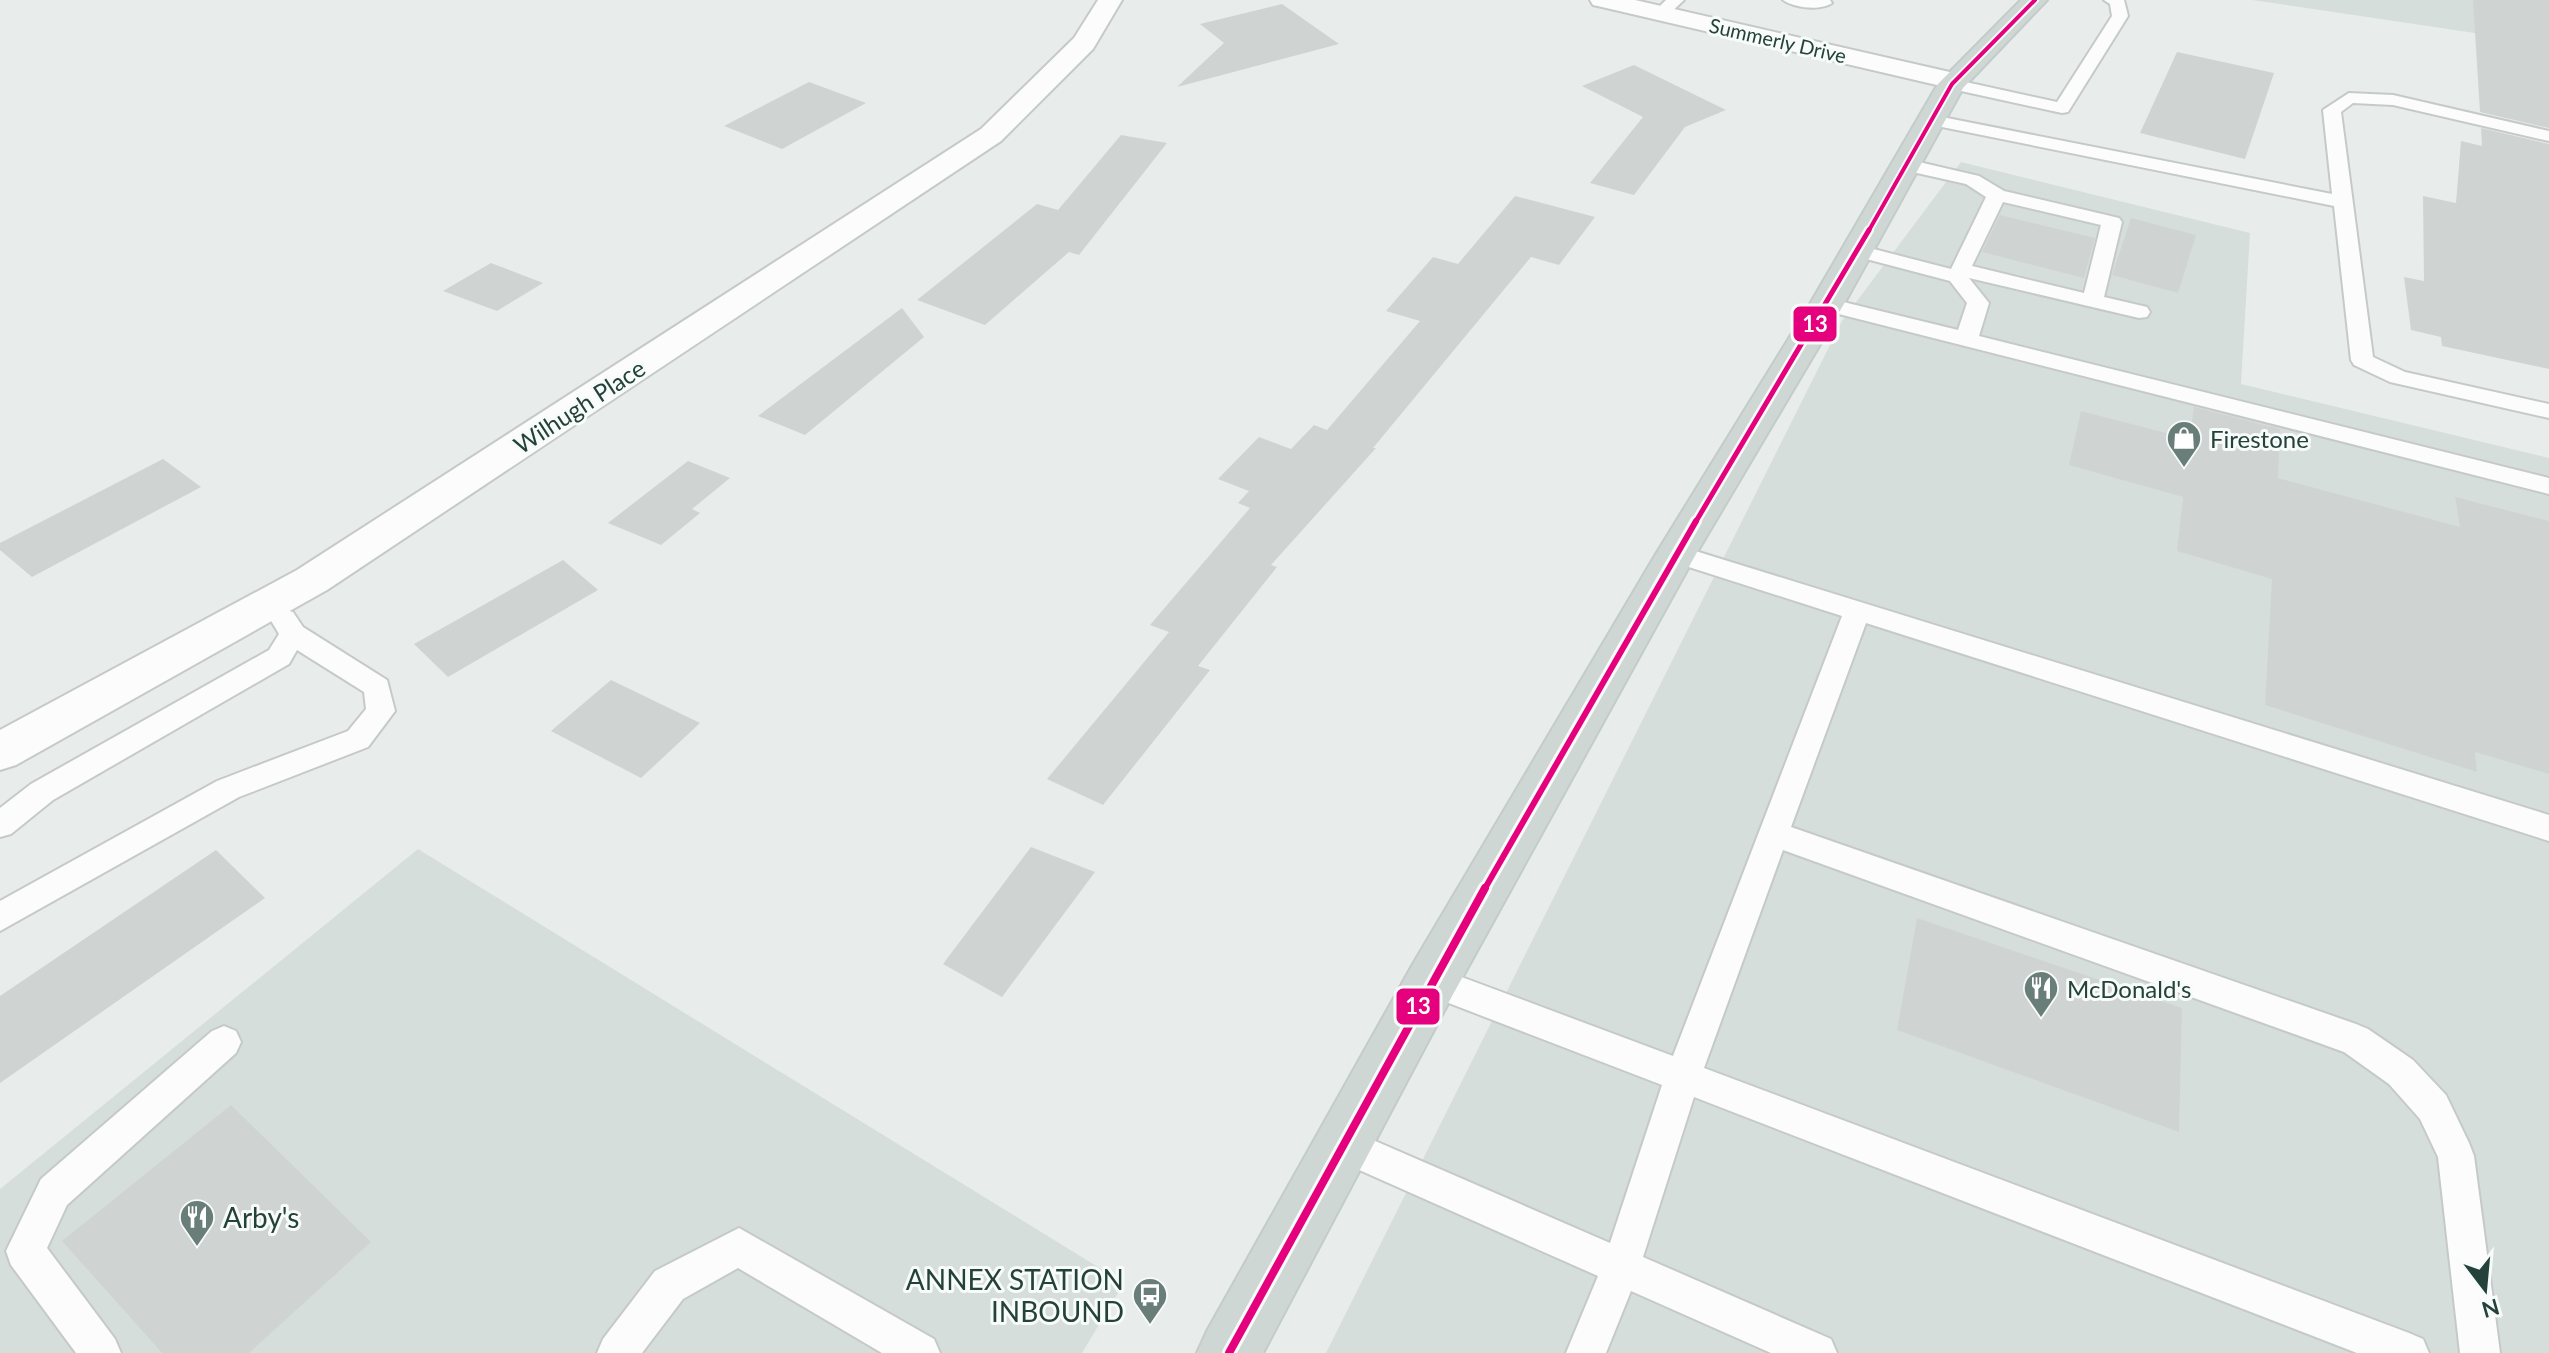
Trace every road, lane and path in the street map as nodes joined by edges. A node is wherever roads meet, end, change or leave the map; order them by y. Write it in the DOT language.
graph roads {
  1 [pos="1110,0"];
  2 [pos="1602,0"];
  3 [pos="1791,0"];
  4 [pos="2035,0"];
  5 [pos="2112,0"];
  6 [pos="1824,3"];
  7 [pos="1668,7"];
  8 [pos="1953,82"];
  9 [pos="1932,120"];
  10 [pos="2549,136"];
  11 [pos="1906,165"];
  12 [pos="1997,195"];
  13 [pos="2344,202"];
  14 [pos="1858,251"];
  15 [pos="1959,273"];
  16 [pos="2092,301"];
  17 [pos="1827,304"];
  18 [pos="2139,312"];
  19 [pos="1967,338"];
  20 [pos="2549,411"];
  21 [pos="2549,486"];
  22 [pos="1676,554"];
  23 [pos="272,603"];
  24 [pos="1856,613"];
  25 [pos="293,634"];
  26 [pos="0,752"];
  27 [pos="0,825"];
  28 [pos="2549,828"];
  29 [pos="1774,834"];
  30 [pos="0,917"];
  31 [pos="1432,981"];
  32 [pos="224,1042"];
  33 [pos="1683,1076"];
  34 [pos="1343,1145"];
  35 [pos="1621,1266"];
  36 [pos="101,1353"];
  37 [pos="617,1353"];
  38 [pos="920,1353"];
  39 [pos="1229,1353"];
  40 [pos="1586,1353"];
  41 [pos="1817,1353"];
  42 [pos="2409,1353"];
  43 [pos="2480,1353"];
  1 -- 23 [label="street, Wilhugh Place"];
  2 -- 7 [label="street, Summerly Drive"];
  3 -- 6 [label="lane"];
  4 -- 8 [label="main road"];
  5 -- 8 [label="lane"];
  7 -- 8 [label="street, Summerly Drive"];
  8 -- 9 [label="main road"];
  9 -- 11 [label="main road"];
  9 -- 13 [label="lane"];
  10 -- 13 [label="lane"];
  11 -- 12 [label="lane"];
  11 -- 14 [label="main road"];
  12 -- 15 [label="lane"];
  12 -- 16 [label="lane"];
  13 -- 20 [label="lane"];
  14 -- 15 [label="lane"];
  14 -- 17 [label="main road"];
  15 -- 16 [label="lane"];
  15 -- 19 [label="lane"];
  16 -- 18 [label="lane"];
  17 -- 19 [label="lane"];
  17 -- 22 [label="main road"];
  19 -- 21 [label="lane"];
  22 -- 24 [label="lane"];
  22 -- 31 [label="main road"];
  23 -- 25 [label="lane"];
  23 -- 26 [label="street, Wilhugh Place"];
  24 -- 28 [label="lane"];
  24 -- 29 [label="lane"];
  25 -- 27 [label="lane"];
  25 -- 30 [label="lane"];
  29 -- 33 [label="lane"];
  29 -- 43 [label="lane"];
  31 -- 33 [label="lane"];
  31 -- 34 [label="main road"];
  32 -- 36 [label="lane"];
  33 -- 35 [label="lane"];
  33 -- 42 [label="lane"];
  34 -- 35 [label="lane"];
  34 -- 39 [label="main road"];
  35 -- 40 [label="lane"];
  35 -- 41 [label="lane"];
  37 -- 38 [label="lane"];
}
